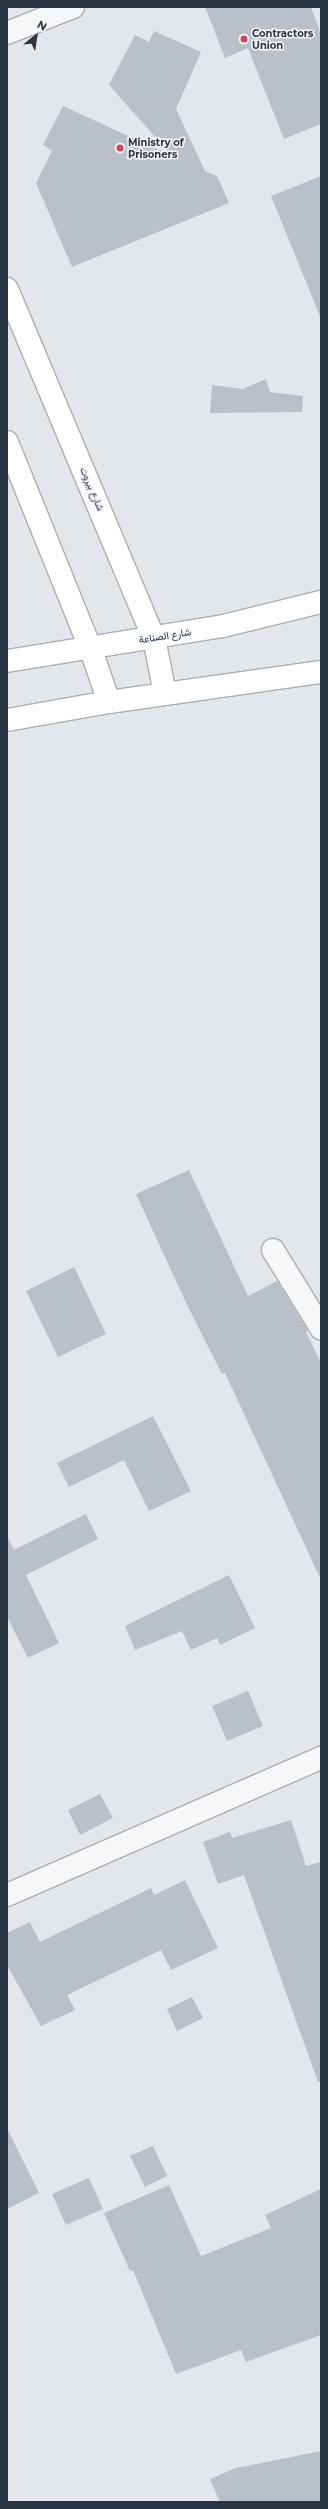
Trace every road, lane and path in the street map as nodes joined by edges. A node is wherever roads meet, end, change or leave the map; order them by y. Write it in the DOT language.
graph roads {
  1 [pos="73,7"];
  2 [pos="7,33"];
  3 [pos="7,289"];
  4 [pos="7,442"];
  5 [pos="321,602"];
  6 [pos="154,638"];
  7 [pos="90,647"];
  8 [pos="7,661"];
  9 [pos="321,672"];
  10 [pos="165,694"];
  11 [pos="109,702"];
  12 [pos="7,720"];
  13 [pos="273,1250"];
  14 [pos="321,1328"];
  15 [pos="321,1758"];
  16 [pos="7,1895"];
  1 -- 2 [label="street"];
  3 -- 6 [label="main road, شارع بيروت"];
  4 -- 7 [label="main road"];
  5 -- 6 [label="main road, شارع الصناعة"];
  6 -- 7 [label="main road, شارع الصناعة"];
  6 -- 10 [label="main road, شارع بيروت"];
  7 -- 8 [label="main road, شارع الصناعة"];
  7 -- 11 [label="main road"];
  9 -- 10 [label="main road"];
  10 -- 11 [label="main road"];
  11 -- 12 [label="main road"];
  13 -- 14 [label="street"];
  15 -- 16 [label="street"];
}
